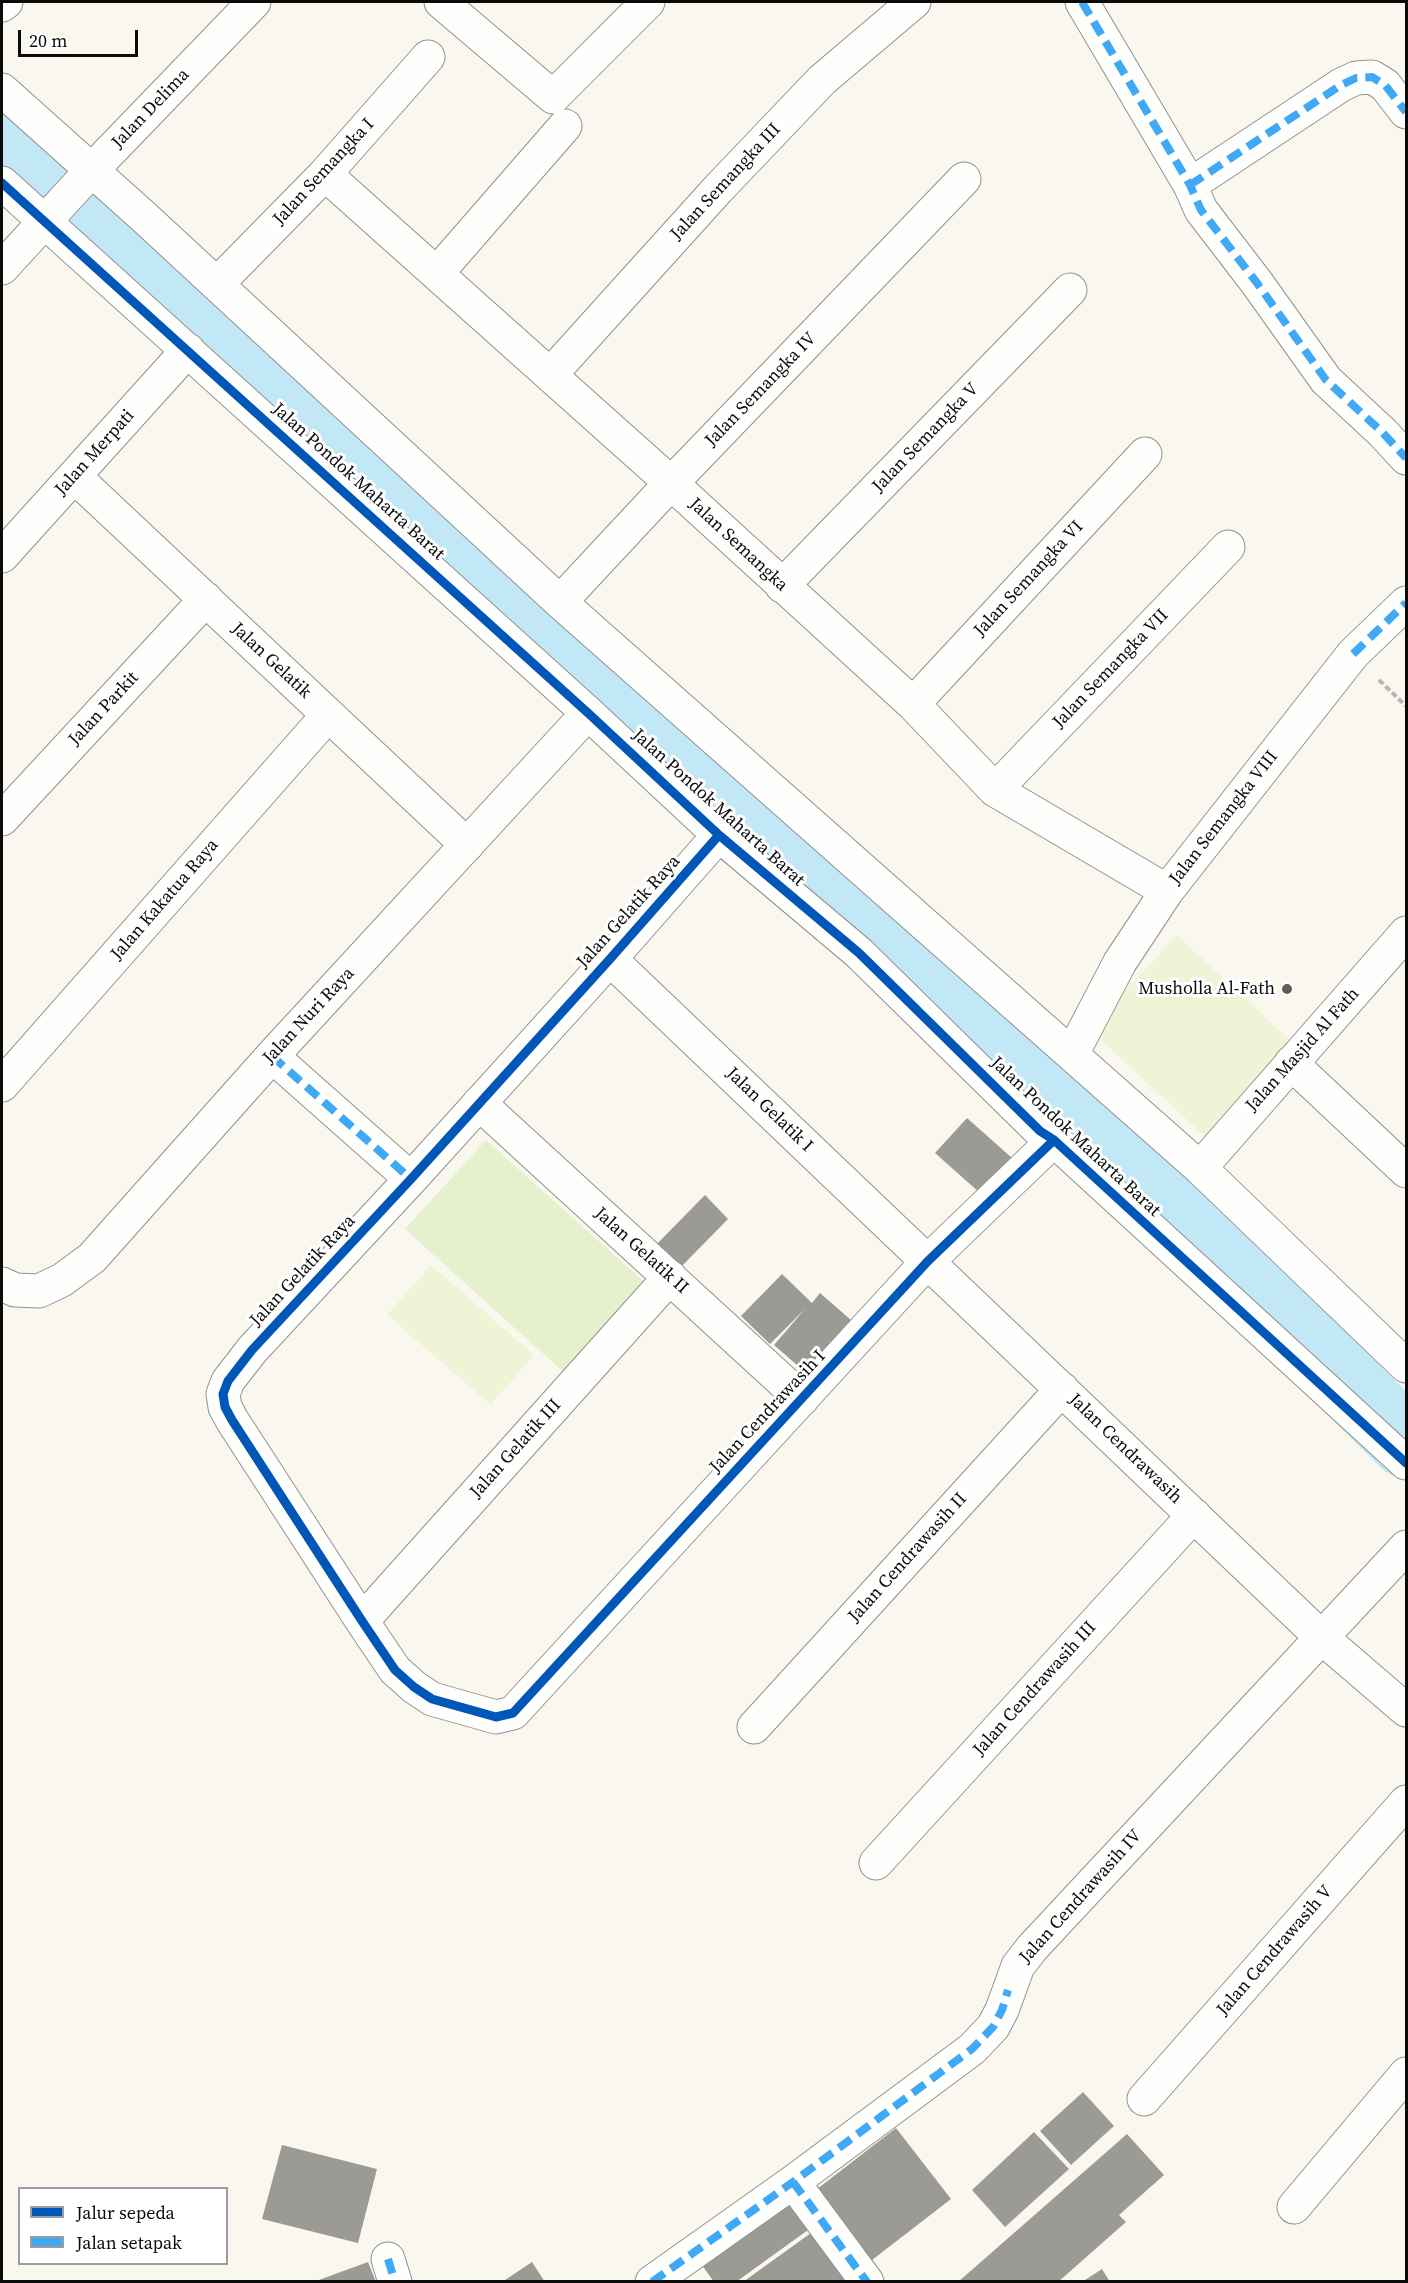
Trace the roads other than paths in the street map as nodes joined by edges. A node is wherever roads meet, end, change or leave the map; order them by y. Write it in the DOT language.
graph roads {
  1 [pos="6,2"];
  2 [pos="254,2"];
  3 [pos="441,2"];
  4 [pos="648,2"];
  5 [pos="914,2"];
  6 [pos="1082,2"];
  7 [pos="2,5"];
  8 [pos="428,57"];
  9 [pos="2,90"];
  10 [pos="1407,112"];
  11 [pos="565,126"];
  12 [pos="326,174"];
  13 [pos="964,179"];
  14 [pos="2,183"];
  15 [pos="1190,185"];
  16 [pos="65,198"];
  17 [pos="2,268"];
  18 [pos="437,273"];
  19 [pos="217,284"];
  20 [pos="1070,290"];
  21 [pos="188,350"];
  22 [pos="550,375"];
  23 [pos="1145,454"];
  24 [pos="1407,458"];
  25 [pos="74,476"];
  26 [pos="671,483"];
  27 [pos="1228,547"];
  28 [pos="2,556"];
  29 [pos="782,585"];
  30 [pos="206,599"];
  31 [pos="560,602"];
  32 [pos="1407,603"];
  33 [pos="913,704"];
  34 [pos="588,713"];
  35 [pos="328,715"];
  36 [pos="995,790"];
  37 [pos="2,819"];
  38 [pos="719,835"];
  39 [pos="467,845"];
  40 [pos="1167,891"];
  41 [pos="1407,933"];
  42 [pos="610,959"];
  43 [pos="1072,1054"];
  44 [pos="272,1056"];
  45 [pos="1291,1063"];
  46 [pos="2,1085"];
  47 [pos="479,1103"];
  48 [pos="1054,1140"];
  49 [pos="1200,1168"];
  50 [pos="1407,1171"];
  51 [pos="411,1179"];
  52 [pos="928,1262"];
  53 [pos="670,1277"];
  54 [pos="8,1287"];
  55 [pos="1407,1366"];
  56 [pos="1062,1389"];
  57 [pos="802,1399"];
  58 [pos="1407,1463"];
  59 [pos="1194,1515"];
  60 [pos="1407,1547"];
  61 [pos="362,1622"];
  62 [pos="1321,1637"];
  63 [pos="1407,1710"];
  64 [pos="513,1713"];
  65 [pos="754,1726"];
  66 [pos="1407,1802"];
  67 [pos="876,1863"];
  68 [pos="1407,2074"];
  69 [pos="1144,2099"];
  70 [pos="793,2182"];
  71 [pos="1294,2207"];
  72 [pos="652,2282"];
  73 [pos="867,2282"];
  1 -- 7 [label="street"];
  2 -- 16 [label="street, Jalan Delima"];
  3 -- 4 [label="street"];
  5 -- 22 [label="street, Jalan Semangka III"];
  6 -- 15 [label="street"];
  8 -- 12 [label="street, Jalan Semangka I"];
  9 -- 16 [label="street, Jalan Pondok Maharta Barat"];
  10 -- 15 [label="street"];
  11 -- 18 [label="street"];
  12 -- 18 [label="street, Jalan Semangka"];
  12 -- 19 [label="street, Jalan Semangka I"];
  13 -- 26 [label="street, Jalan Semangka IV"];
  14 -- 16 [label="street, Jalan Pondok Maharta Barat"];
  15 -- 24 [label="street"];
  16 -- 17 [label="street, Jalan Delima"];
  16 -- 19 [label="street, Jalan Pondok Maharta Barat"];
  16 -- 21 [label="street, Jalan Pondok Maharta Barat"];
  18 -- 22 [label="street, Jalan Semangka"];
  19 -- 31 [label="street, Jalan Pondok Maharta Barat"];
  20 -- 29 [label="street, Jalan Semangka V"];
  21 -- 25 [label="street, Jalan Merpati"];
  21 -- 34 [label="street, Jalan Pondok Maharta Barat"];
  22 -- 26 [label="street, Jalan Semangka"];
  23 -- 33 [label="street, Jalan Semangka VI"];
  25 -- 28 [label="street, Jalan Merpati"];
  25 -- 30 [label="street, Jalan Gelatik"];
  26 -- 29 [label="street, Jalan Semangka"];
  26 -- 31 [label="street, Jalan Semangka IV"];
  27 -- 36 [label="street, Jalan Semangka VII"];
  29 -- 33 [label="street, Jalan Semangka"];
  30 -- 35 [label="street, Jalan Gelatik"];
  30 -- 37 [label="street, Jalan Parkit"];
  31 -- 43 [label="street, Jalan Pondok Maharta Barat"];
  32 -- 40 [label="street, Jalan Semangka VIII"];
  33 -- 36 [label="street, Jalan Semangka"];
  34 -- 38 [label="street, Jalan Pondok Maharta Barat"];
  34 -- 39 [label="street, Jalan Nuri Raya"];
  35 -- 39 [label="street, Jalan Gelatik"];
  35 -- 46 [label="street, Jalan Kakatua Raya"];
  36 -- 40 [label="street, Jalan Semangka"];
  38 -- 42 [label="street, Jalan Gelatik Raya"];
  38 -- 48 [label="street, Jalan Pondok Maharta Barat"];
  39 -- 44 [label="street, Jalan Nuri Raya"];
  40 -- 43 [label="street, Jalan Semangka VIII"];
  41 -- 45 [label="street, Jalan Masjid Al Fath"];
  42 -- 47 [label="street, Jalan Gelatik Raya"];
  42 -- 52 [label="street, Jalan Gelatik I"];
  43 -- 49 [label="street, Jalan Pondok Maharta Barat"];
  44 -- 51 [label="street"];
  44 -- 54 [label="street, Jalan Nuri Raya"];
  45 -- 49 [label="street, Jalan Masjid Al Fath"];
  45 -- 50 [label="street"];
  47 -- 51 [label="street, Jalan Gelatik Raya"];
  47 -- 53 [label="street, Jalan Gelatik II"];
  48 -- 52 [label="street, Jalan Cendrawasih I"];
  48 -- 58 [label="street, Jalan Pondok Maharta Barat"];
  49 -- 55 [label="street, Jalan Pondok Maharta Barat"];
  51 -- 61 [label="street, Jalan Gelatik Raya"];
  52 -- 56 [label="street, Jalan Cendrawasih"];
  52 -- 57 [label="street, Jalan Cendrawasih I"];
  53 -- 57 [label="street, Jalan Gelatik II"];
  53 -- 61 [label="street, Jalan Gelatik III"];
  56 -- 59 [label="street, Jalan Cendrawasih"];
  56 -- 65 [label="street, Jalan Cendrawasih II"];
  57 -- 64 [label="street, Jalan Cendrawasih I"];
  59 -- 62 [label="street, Jalan Cendrawasih"];
  59 -- 67 [label="street, Jalan Cendrawasih III"];
  60 -- 62 [label="street, Jalan Cendrawasih IV"];
  61 -- 64 [label="street, Jalan Gelatik Raya"];
  62 -- 63 [label="street, Jalan Cendrawasih"];
  62 -- 70 [label="street, Jalan Cendrawasih IV"];
  66 -- 69 [label="street, Jalan Cendrawasih V"];
  68 -- 71 [label="street"];
  70 -- 72 [label="street, Jalan Cendrawasih IV"];
  70 -- 73 [label="street"];
}
